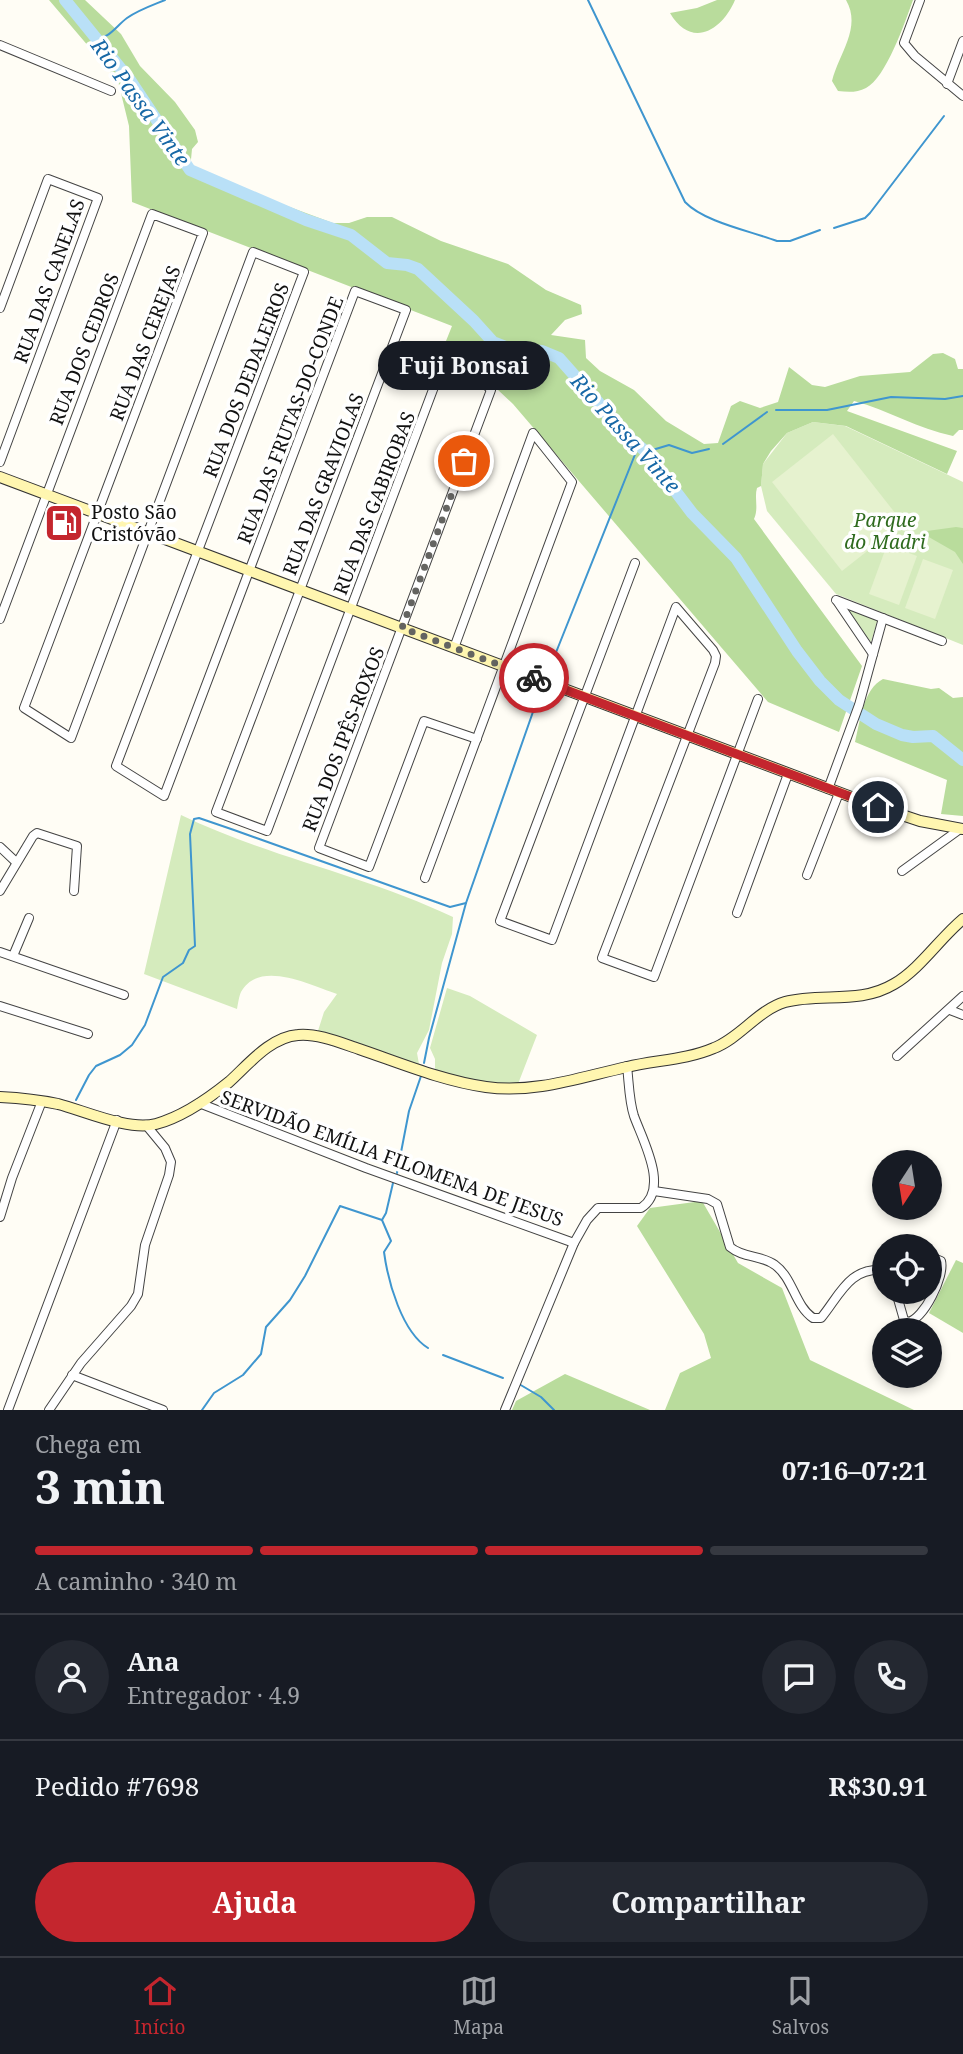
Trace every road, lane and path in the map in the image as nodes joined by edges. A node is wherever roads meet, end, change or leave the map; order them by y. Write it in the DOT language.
graph roads {
  1 [pos="920,0"];
  2 [pos="963,41"];
  3 [pos="0,45"];
  4 [pos="947,84"];
  5 [pos="111,91"];
  6 [pos="963,96"];
  7 [pos="152,214"];
  8 [pos="0,308"];
  9 [pos="406,310"];
  10 [pos="0,462"];
  11 [pos="0,477"];
  12 [pos="46,494"];
  13 [pos="97,514"];
  14 [pos="148,533"];
  15 [pos="198,552"];
  16 [pos="635,563"];
  17 [pos="250,571"];
  18 [pos="300,590"];
  19 [pos="351,609"];
  20 [pos="0,618"];
  21 [pos="883,618"];
  22 [pos="402,628"];
  23 [pos="942,642"];
  24 [pos="453,648"];
  25 [pos="873,653"];
  26 [pos="505,667"];
  27 [pos="584,697"];
  28 [pos="758,699"];
  29 [pos="635,716"];
  30 [pos="687,735"];
  31 [pos="477,740"];
  32 [pos="737,755"];
  33 [pos="788,774"];
  34 [pos="833,791"];
  35 [pos="961,829"];
  36 [pos="0,847"];
  37 [pos="16,862"];
  38 [pos="902,871"];
  39 [pos="807,874"];
  40 [pos="425,878"];
  41 [pos="0,891"];
  42 [pos="74,891"];
  43 [pos="737,913"];
  44 [pos="29,918"];
  45 [pos="963,919"];
  46 [pos="0,953"];
  47 [pos="13,956"];
  48 [pos="124,995"];
  49 [pos="963,996"];
  50 [pos="0,1006"];
  51 [pos="950,1010"];
  52 [pos="963,1014"];
  53 [pos="88,1034"];
  54 [pos="897,1056"];
  55 [pos="627,1066"];
  56 [pos="0,1097"];
  57 [pos="42,1101"];
  58 [pos="199,1103"];
  59 [pos="117,1120"];
  60 [pos="146,1125"];
  61 [pos="654,1191"];
  62 [pos="0,1217"];
  63 [pos="574,1243"];
  64 [pos="872,1270"];
  65 [pos="899,1304"];
  66 [pos="926,1304"];
  67 [pos="72,1375"];
  68 [pos="8,1410"];
  69 [pos="49,1410"];
  70 [pos="163,1410"];
  71 [pos="505,1410"];
  1 -- 4 [label="street"];
  2 -- 4 [label="street"];
  3 -- 5 [label="street"];
  4 -- 6 [label="street"];
  7 -- 12 [label="street, RUA DOS CEDROS"];
  7 -- 13 [label="street, RUA DAS CEREJAS"];
  8 -- 10 [label="street, RUA DAS CANELAS"];
  9 -- 17 [label="street, RUA DAS FRUTAS-DO-CONDE"];
  9 -- 18 [label="street, RUA DAS GRAVIOLAS"];
  11 -- 12 [label="main road"];
  12 -- 13 [label="main road"];
  12 -- 20 [label="street, RUA DOS CEDROS"];
  13 -- 14 [label="main road"];
  13 -- 14 [label="street"];
  14 -- 15 [label="main road"];
  14 -- 15 [label="street, RUA DOS DEDALEIROS"];
  15 -- 17 [label="main road"];
  15 -- 17 [label="street"];
  16 -- 27 [label="street"];
  17 -- 18 [label="main road"];
  18 -- 19 [label="main road"];
  18 -- 19 [label="street, RUA DAS GRAVIOLAS"];
  19 -- 22 [label="main road"];
  19 -- 22 [label="street, RUA DAS GABIROBAS"];
  21 -- 23 [label="street"];
  21 -- 25 [label="street"];
  21 -- 25 [label="street"];
  22 -- 24 [label="main road"];
  22 -- 31 [label="street, RUA DOS IPÊS-ROXOS"];
  24 -- 26 [label="main road"];
  24 -- 26 [label="street"];
  25 -- 34 [label="street"];
  26 -- 27 [label="main road"];
  26 -- 31 [label="street"];
  27 -- 29 [label="main road"];
  27 -- 29 [label="street"];
  28 -- 32 [label="street"];
  29 -- 30 [label="main road"];
  29 -- 30 [label="street"];
  30 -- 32 [label="main road"];
  30 -- 32 [label="street"];
  31 -- 40 [label="street"];
  32 -- 33 [label="main road"];
  33 -- 34 [label="main road"];
  33 -- 43 [label="street"];
  34 -- 35 [label="main road"];
  34 -- 39 [label="street"];
  35 -- 38 [label="street"];
  36 -- 37 [label="street"];
  37 -- 41 [label="street"];
  37 -- 42 [label="street"];
  44 -- 47 [label="street"];
  45 -- 55 [label="main road"];
  46 -- 47 [label="street"];
  47 -- 48 [label="street"];
  49 -- 51 [label="street"];
  50 -- 53 [label="street"];
  51 -- 52 [label="street"];
  51 -- 54 [label="street"];
  55 -- 58 [label="main road"];
  55 -- 61 [label="street"];
  56 -- 57 [label="main road"];
  57 -- 59 [label="main road"];
  57 -- 62 [label="street"];
  58 -- 60 [label="main road"];
  58 -- 63 [label="street, SERVIDÃO EMÍLIA FILOMENA DE JESUS"];
  59 -- 60 [label="main road"];
  59 -- 68 [label="street"];
  60 -- 67 [label="street"];
  61 -- 63 [label="street"];
  61 -- 64 [label="street"];
  63 -- 71 [label="street"];
  65 -- 66 [label="street"];
  67 -- 69 [label="street"];
  67 -- 70 [label="street"];
}
